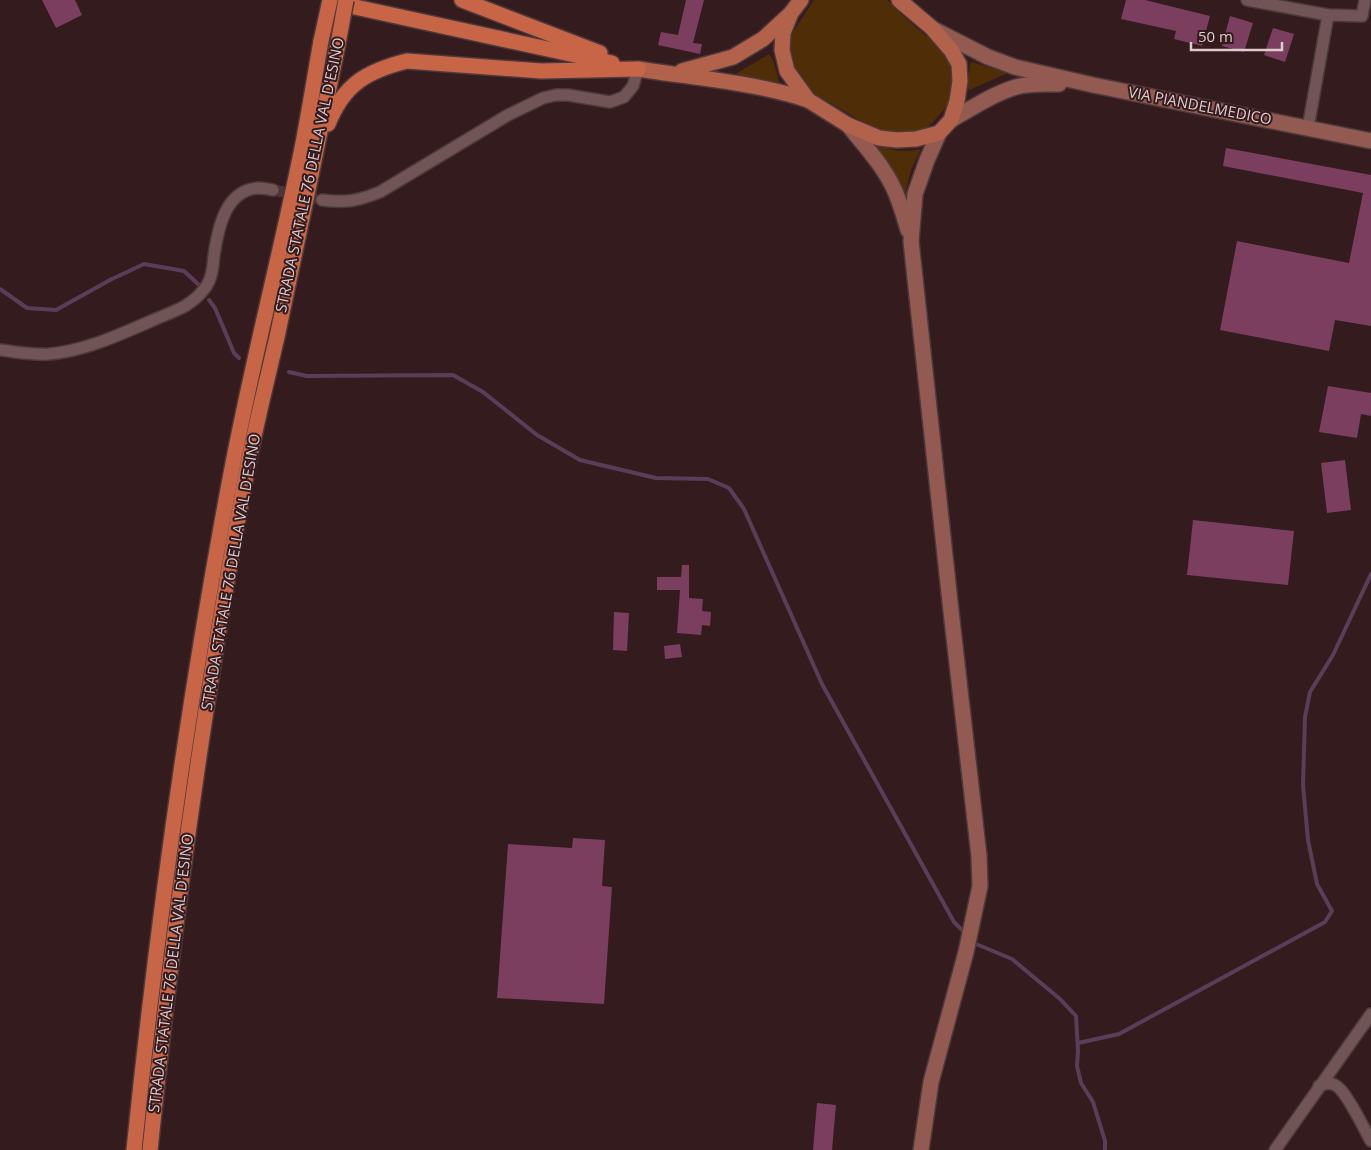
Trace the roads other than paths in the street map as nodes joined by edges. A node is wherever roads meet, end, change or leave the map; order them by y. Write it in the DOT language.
graph roads {
  1 [pos="324,0"];
  2 [pos="330,0"];
  3 [pos="346,0"];
  4 [pos="462,0"];
  5 [pos="801,0"];
  6 [pos="899,0"];
  7 [pos="1247,0"];
  8 [pos="1365,0"];
  9 [pos="791,13"];
  10 [pos="1328,15"];
  11 [pos="932,28"];
  12 [pos="638,69"];
  13 [pos="670,74"];
  14 [pos="1093,85"];
  15 [pos="808,100"];
  16 [pos="951,120"];
  17 [pos="848,125"];
  18 [pos="1308,128"];
  19 [pos="939,133"];
  20 [pos="1371,141"];
  21 [pos="315,158"];
  22 [pos="273,190"];
  23 [pos="322,200"];
  24 [pos="912,241"];
  25 [pos="0,350"];
  26 [pos="1371,1014"];
  27 [pos="1319,1086"];
  28 [pos="1371,1141"];
  29 [pos="134,1150"];
  30 [pos="150,1150"];
  31 [pos="921,1150"];
  32 [pos="1275,1150"];
  1 -- 12 [label="highway"];
  2 -- 29 [label="highway, STRADA STATALE 76 DELLA VAL D'ESINO, bridge"];
  3 -- 21 [label="highway, STRADA STATALE 76 DELLA VAL D'ESINO, bridge"];
  4 -- 12 [label="highway"];
  5 -- 9 [label="main road"];
  6 -- 11 [label="main road"];
  7 -- 10 [label="street"];
  8 -- 10 [label="street"];
  9 -- 13 [label="main road"];
  9 -- 15 [label="main road"];
  10 -- 18 [label="street"];
  11 -- 14 [label="main road"];
  11 -- 16 [label="main road"];
  12 -- 13 [label="main road"];
  12 -- 21 [label="highway"];
  12 -- 23 [label="street"];
  13 -- 15 [label="main road"];
  14 -- 16 [label="main road"];
  14 -- 18 [label="main road, VIA PIANDELMEDICO"];
  15 -- 17 [label="main road"];
  16 -- 19 [label="main road"];
  17 -- 19 [label="main road"];
  17 -- 24 [label="main road"];
  18 -- 20 [label="main road, VIA PIANDELMEDICO"];
  19 -- 24 [label="main road"];
  21 -- 30 [label="highway, STRADA STATALE 76 DELLA VAL D'ESINO"];
  22 -- 25 [label="street"];
  24 -- 31 [label="main road"];
  26 -- 27 [label="street"];
  27 -- 28 [label="street"];
  27 -- 32 [label="street"];
}
